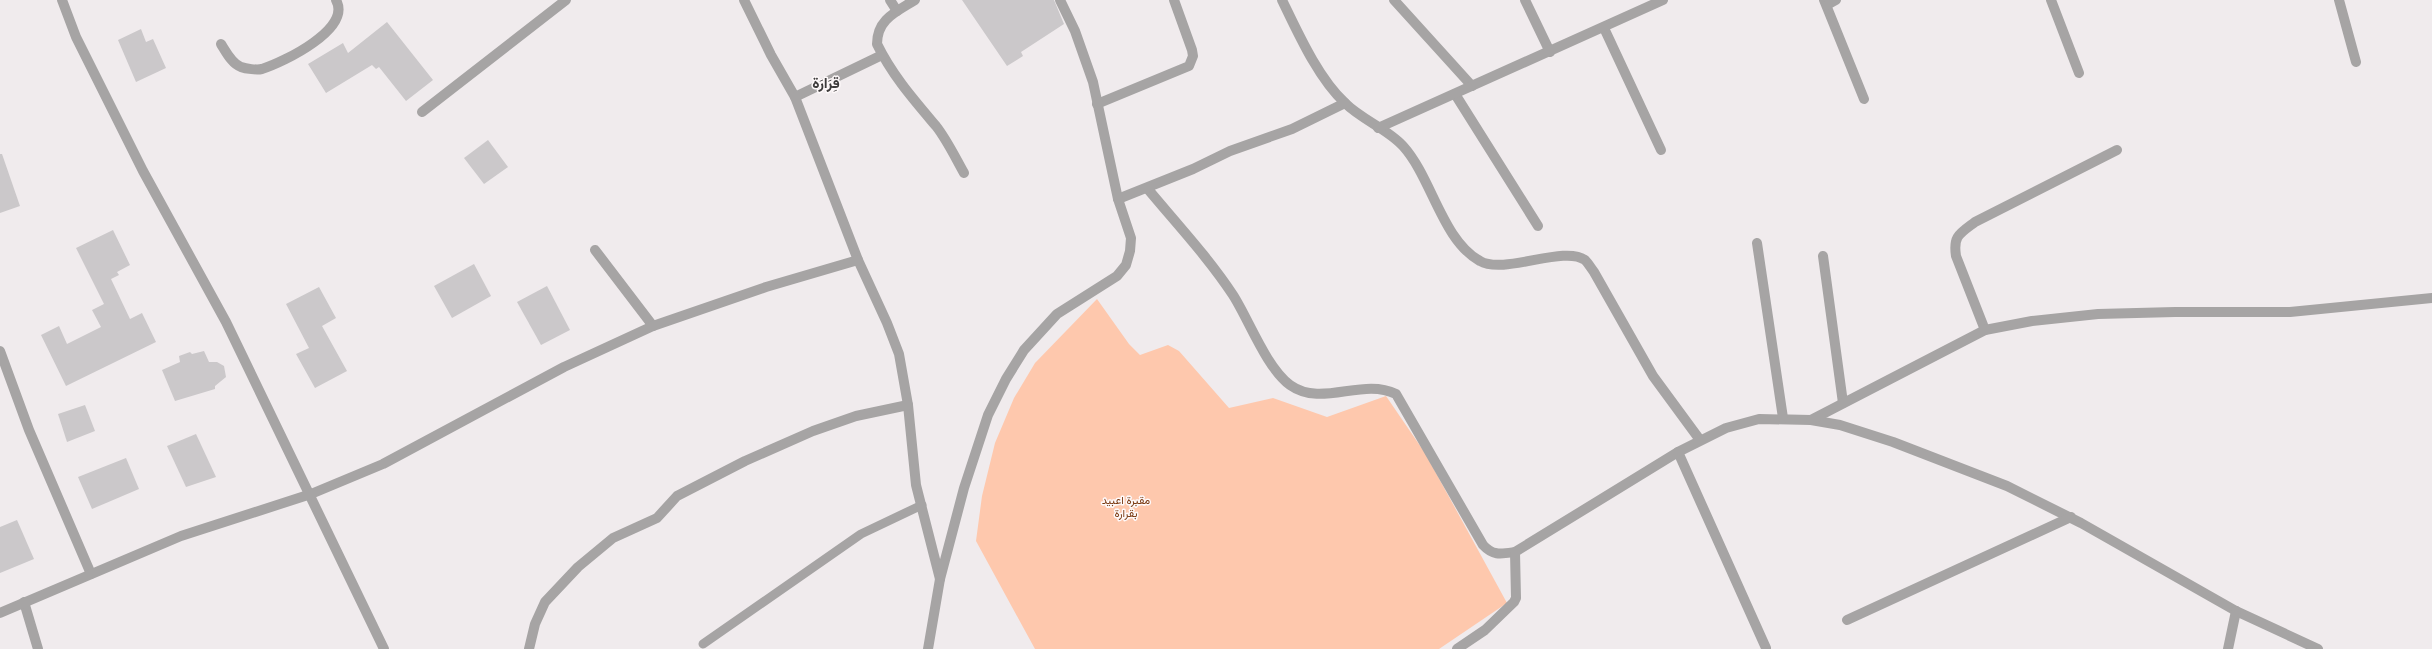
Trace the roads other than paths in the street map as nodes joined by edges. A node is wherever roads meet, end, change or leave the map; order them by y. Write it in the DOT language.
graph roads {
  1 [pos="62,0"];
  2 [pos="336,0"];
  3 [pos="566,0"];
  4 [pos="744,0"];
  5 [pos="890,0"];
  6 [pos="915,0"];
  7 [pos="1060,0"];
  8 [pos="1174,0"];
  9 [pos="1282,0"];
  10 [pos="1394,0"];
  11 [pos="1525,0"];
  12 [pos="1663,0"];
  13 [pos="1836,0"];
  14 [pos="2051,0"];
  15 [pos="2338,0"];
  16 [pos="1825,3"];
  17 [pos="897,11"];
  18 [pos="1604,28"];
  19 [pos="221,44"];
  20 [pos="1550,52"];
  21 [pos="882,55"];
  22 [pos="2356,62"];
  23 [pos="2079,73"];
  24 [pos="1472,86"];
  25 [pos="1455,94"];
  26 [pos="795,97"];
  27 [pos="1864,99"];
  28 [pos="1344,103"];
  29 [pos="1097,104"];
  30 [pos="422,112"];
  31 [pos="1378,128"];
  32 [pos="1661,150"];
  33 [pos="2117,150"];
  34 [pos="964,173"];
  35 [pos="1147,188"];
  36 [pos="1118,199"];
  37 [pos="1538,226"];
  38 [pos="1757,243"];
  39 [pos="595,250"];
  40 [pos="1823,256"];
  41 [pos="858,260"];
  42 [pos="2432,298"];
  43 [pos="653,326"];
  44 [pos="1984,330"];
  45 [pos="0,351"];
  46 [pos="1843,403"];
  47 [pos="908,405"];
  48 [pos="1783,418"];
  49 [pos="1811,420"];
  50 [pos="1700,440"];
  51 [pos="1678,452"];
  52 [pos="311,494"];
  53 [pos="922,505"];
  54 [pos="2071,517"];
  55 [pos="1515,552"];
  56 [pos="91,574"];
  57 [pos="940,579"];
  58 [pos="24,602"];
  59 [pos="2236,611"];
  60 [pos="0,613"];
  61 [pos="1847,620"];
  62 [pos="703,644"];
  63 [pos="1766,648"];
  64 [pos="38,649"];
  65 [pos="384,649"];
  66 [pos="529,649"];
  67 [pos="928,649"];
  68 [pos="1457,649"];
  69 [pos="2228,649"];
  70 [pos="2318,649"];
  1 -- 52 [label="street"];
  2 -- 19 [label="street"];
  3 -- 30 [label="street"];
  4 -- 26 [label="street"];
  5 -- 17 [label="street"];
  6 -- 17 [label="street"];
  7 -- 29 [label="street"];
  8 -- 29 [label="street"];
  9 -- 28 [label="street"];
  10 -- 24 [label="street"];
  11 -- 20 [label="street"];
  12 -- 18 [label="street"];
  13 -- 16 [label="street"];
  14 -- 23 [label="street"];
  15 -- 22 [label="street"];
  16 -- 27 [label="street"];
  17 -- 21 [label="street"];
  18 -- 20 [label="street"];
  18 -- 32 [label="street"];
  20 -- 24 [label="street"];
  21 -- 26 [label="street"];
  21 -- 34 [label="street"];
  24 -- 25 [label="street"];
  25 -- 31 [label="street"];
  25 -- 37 [label="street"];
  26 -- 41 [label="street"];
  28 -- 31 [label="street"];
  28 -- 35 [label="street"];
  29 -- 36 [label="street"];
  31 -- 50 [label="street"];
  33 -- 44 [label="street"];
  35 -- 36 [label="street"];
  35 -- 55 [label="street"];
  36 -- 57 [label="street"];
  38 -- 48 [label="street"];
  39 -- 43 [label="street"];
  40 -- 46 [label="street"];
  41 -- 43 [label="street"];
  41 -- 47 [label="street"];
  42 -- 44 [label="street"];
  43 -- 52 [label="street"];
  44 -- 46 [label="street"];
  45 -- 56 [label="street"];
  46 -- 49 [label="street"];
  47 -- 53 [label="street"];
  47 -- 66 [label="street"];
  48 -- 49 [label="street"];
  48 -- 50 [label="street"];
  49 -- 54 [label="street"];
  50 -- 51 [label="street"];
  51 -- 55 [label="street"];
  51 -- 63 [label="street"];
  52 -- 56 [label="street"];
  52 -- 65 [label="street"];
  53 -- 57 [label="street"];
  53 -- 62 [label="lane"];
  54 -- 59 [label="street"];
  54 -- 61 [label="street"];
  55 -- 68 [label="street"];
  56 -- 58 [label="street"];
  57 -- 67 [label="street"];
  58 -- 60 [label="street"];
  58 -- 64 [label="street"];
  59 -- 69 [label="street"];
  59 -- 70 [label="street"];
}
